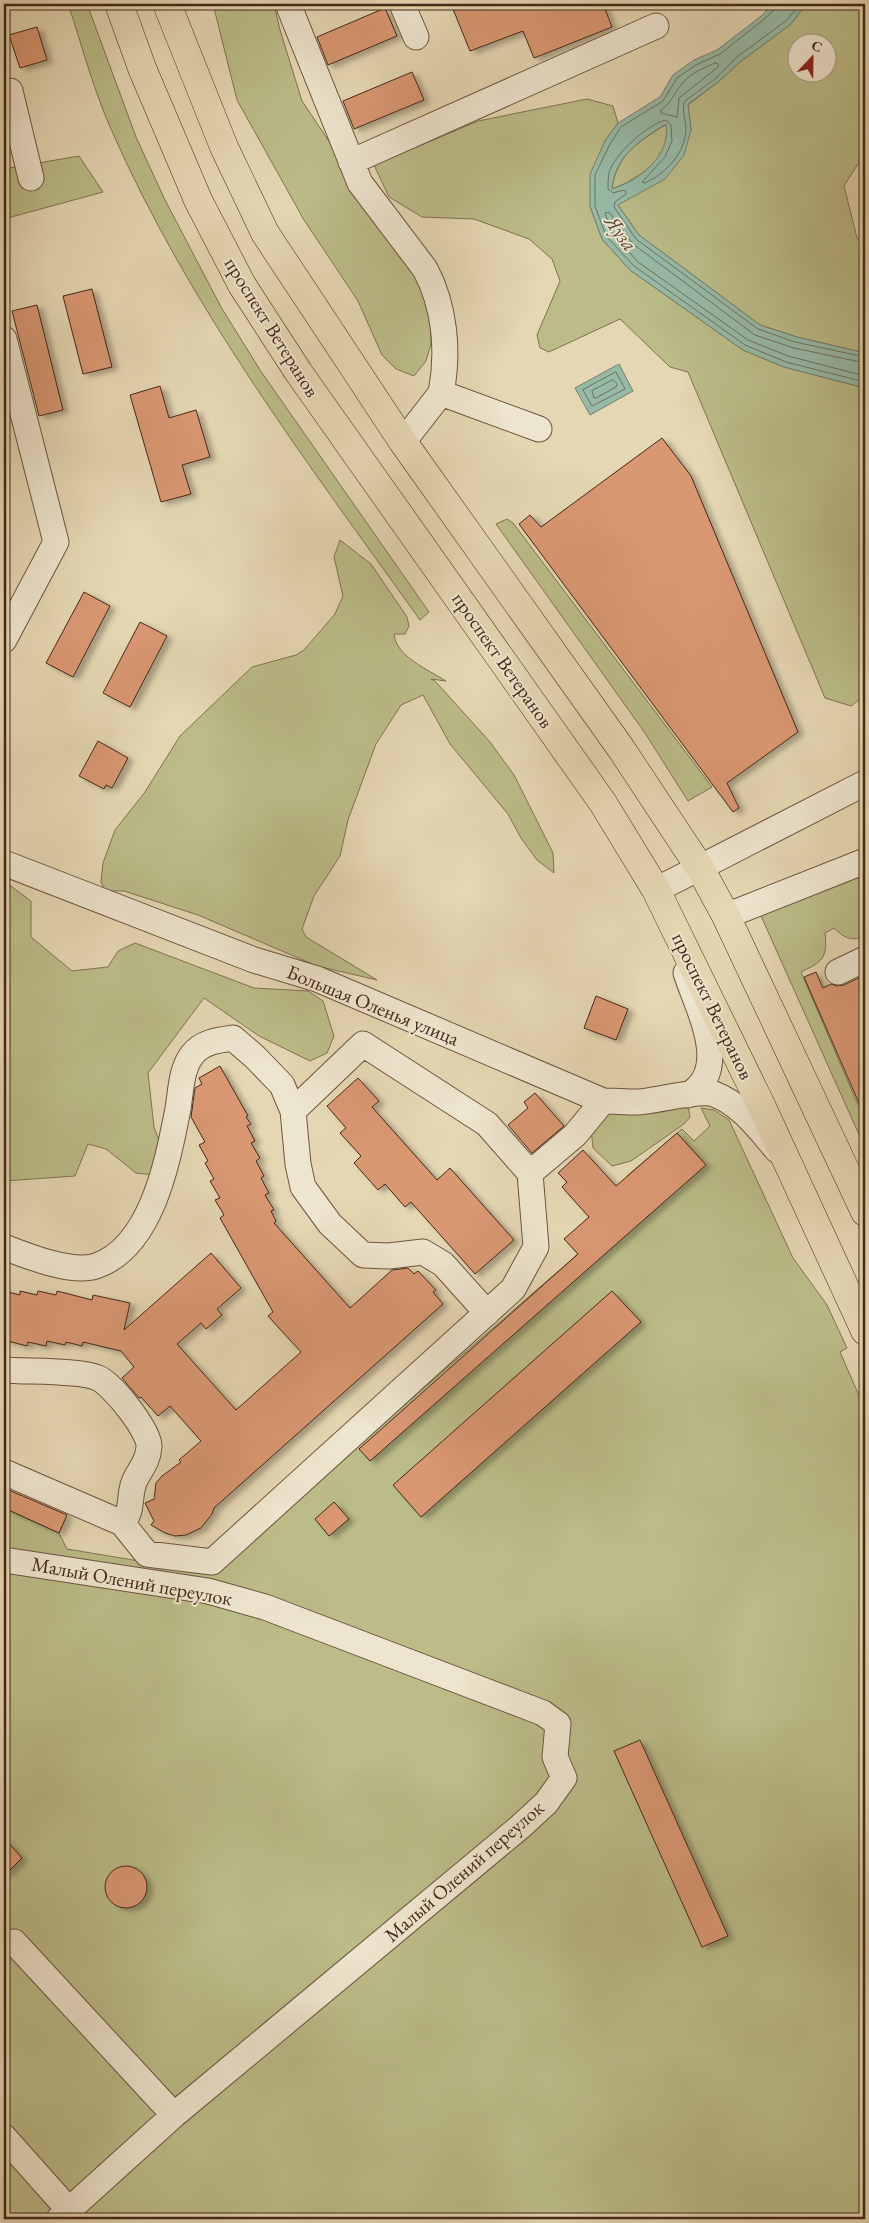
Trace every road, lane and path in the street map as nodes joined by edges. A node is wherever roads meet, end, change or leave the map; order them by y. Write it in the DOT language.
graph roads {
  1 [pos="119,4"];
  2 [pos="167,4"];
  3 [pos="288,4"];
  4 [pos="402,4"];
  5 [pos="656,26"];
  6 [pos="416,37"];
  7 [pos="4,92"];
  8 [pos="351,162"];
  9 [pos="31,178"];
  10 [pos="4,339"];
  11 [pos="441,393"];
  12 [pos="539,429"];
  13 [pos="402,442"];
  14 [pos="4,640"];
  15 [pos="865,783"];
  16 [pos="865,861"];
  17 [pos="4,863"];
  18 [pos="700,868"];
  19 [pos="660,897"];
  20 [pos="726,916"];
  21 [pos="865,959"];
  22 [pos="838,972"];
  23 [pos="688,1095"];
  24 [pos="603,1101"];
  25 [pos="293,1111"];
  26 [pos="786,1160"];
  27 [pos="530,1173"];
  28 [pos="865,1212"];
  29 [pos="4,1247"];
  30 [pos="487,1313"];
  31 [pos="865,1331"];
  32 [pos="4,1370"];
  33 [pos="4,1472"];
  34 [pos="122,1523"];
  35 [pos="5,1566"];
  36 [pos="14,1942"];
  37 [pos="174,2115"];
  38 [pos="4,2137"];
  39 [pos="64,2214"];
  1 -- 19 [label="main road, проспект Ветеранов"];
  2 -- 13 [label="main road"];
  3 -- 8 [label="street"];
  4 -- 6 [label="street"];
  5 -- 8 [label="street"];
  7 -- 9 [label="street"];
  8 -- 11 [label="street"];
  10 -- 14 [label="street"];
  11 -- 12 [label="street"];
  11 -- 13 [label="street"];
  13 -- 18 [label="main road"];
  15 -- 18 [label="street"];
  16 -- 20 [label="street"];
  17 -- 24 [label="street, Большая Оленья улица"];
  18 -- 19 [label="street"];
  18 -- 20 [label="main road"];
  19 -- 23 [label="street"];
  19 -- 26 [label="main road, проспект Ветеранов"];
  20 -- 28 [label="main road"];
  21 -- 22 [label="street"];
  23 -- 24 [label="street, Большая Оленья улица"];
  23 -- 26 [label="street, Большая Оленья улица"];
  24 -- 27 [label="street"];
  25 -- 27 [label="street"];
  25 -- 29 [label="street"];
  25 -- 30 [label="street"];
  26 -- 31 [label="main road, проспект Ветеранов"];
  27 -- 30 [label="street"];
  30 -- 34 [label="street"];
  32 -- 34 [label="street"];
  33 -- 34 [label="street"];
  35 -- 37 [label="street, Малый Олений переулок"];
  36 -- 37 [label="street"];
  37 -- 39 [label="street, Малый Олений переулок"];
  38 -- 39 [label="street"];
}
